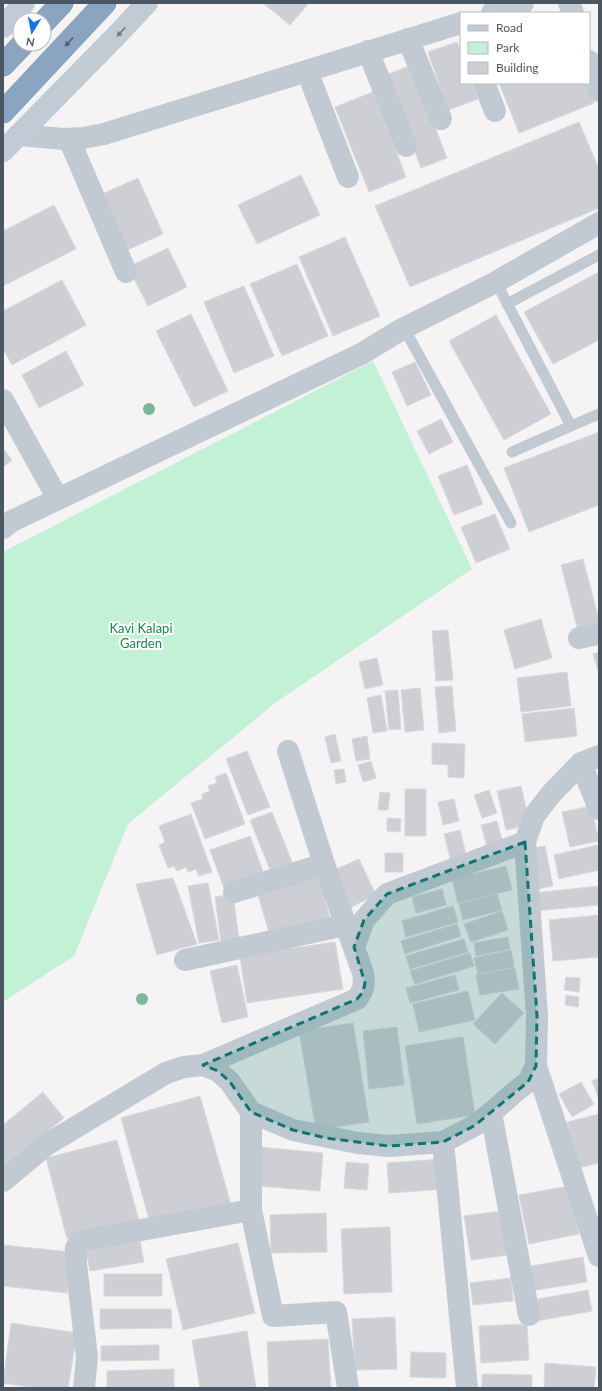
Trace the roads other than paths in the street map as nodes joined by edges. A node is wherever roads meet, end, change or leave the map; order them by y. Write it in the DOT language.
graph roads {
  1 [pos="24,3"];
  2 [pos="62,3"];
  3 [pos="105,3"];
  4 [pos="147,3"];
  5 [pos="523,3"];
  6 [pos="495,12"];
  7 [pos="52,14"];
  8 [pos="460,24"];
  9 [pos="3,27"];
  10 [pos="408,39"];
  11 [pos="368,51"];
  12 [pos="15,52"];
  13 [pos="590,64"];
  14 [pos="3,65"];
  15 [pos="307,71"];
  16 [pos="484,84"];
  17 [pos="599,91"];
  18 [pos="495,111"];
  19 [pos="3,112"];
  20 [pos="441,119"];
  21 [pos="19,135"];
  22 [pos="69,139"];
  23 [pos="406,146"];
  24 [pos="3,151"];
  25 [pos="348,177"];
  26 [pos="599,223"];
  27 [pos="599,255"];
  28 [pos="126,272"];
  29 [pos="496,282"];
  30 [pos="507,304"];
  31 [pos="404,328"];
  32 [pos="3,400"];
  33 [pos="599,414"];
  34 [pos="572,426"];
  35 [pos="512,452"];
  36 [pos="58,499"];
  37 [pos="511,523"];
  38 [pos="3,528"];
  39 [pos="288,751"];
  40 [pos="590,760"];
  41 [pos="599,808"];
  42 [pos="525,842"];
  43 [pos="324,864"];
  44 [pos="234,892"];
  45 [pos="345,925"];
  46 [pos="354,947"];
  47 [pos="185,960"];
  48 [pos="202,1065"];
  49 [pos="536,1066"];
  50 [pos="251,1112"];
  51 [pos="491,1113"];
  52 [pos="443,1142"];
  53 [pos="3,1181"];
  54 [pos="251,1210"];
  55 [pos="599,1256"];
  56 [pos="529,1315"];
  57 [pos="84,1388"];
  58 [pos="348,1388"];
  59 [pos="467,1388"];
  1 -- 9 [label="street"];
  2 -- 7 [label="highway"];
  3 -- 19 [label="highway, one-way"];
  4 -- 21 [label="street, one-way"];
  5 -- 6 [label="street"];
  8 -- 10 [label="street"];
  10 -- 11 [label="street"];
  10 -- 20 [label="street"];
  11 -- 15 [label="street"];
  11 -- 23 [label="street"];
  12 -- 14 [label="highway"];
  13 -- 17 [label="street"];
  15 -- 22 [label="street"];
  15 -- 25 [label="street"];
  16 -- 18 [label="street"];
  21 -- 22 [label="street"];
  21 -- 24 [label="street"];
  22 -- 28 [label="street"];
  26 -- 29 [label="street"];
  27 -- 30 [label="lane"];
  29 -- 30 [label="lane"];
  29 -- 31 [label="street"];
  30 -- 34 [label="lane"];
  31 -- 36 [label="street"];
  31 -- 37 [label="lane"];
  32 -- 36 [label="street"];
  33 -- 34 [label="lane"];
  34 -- 35 [label="lane"];
  36 -- 38 [label="street"];
  39 -- 43 [label="street"];
  40 -- 41 [label="street"];
  40 -- 42 [label="street"];
  42 -- 46 [label="street"];
  42 -- 49 [label="street"];
  43 -- 44 [label="street"];
  43 -- 45 [label="street"];
  45 -- 46 [label="street"];
  45 -- 47 [label="street"];
  46 -- 48 [label="street"];
  48 -- 50 [label="street"];
  48 -- 53 [label="street"];
  49 -- 51 [label="street"];
  49 -- 55 [label="street"];
  50 -- 52 [label="street"];
  50 -- 54 [label="street"];
  51 -- 52 [label="street"];
  51 -- 56 [label="street"];
  52 -- 59 [label="street"];
  54 -- 57 [label="street"];
  54 -- 58 [label="street"];
}
